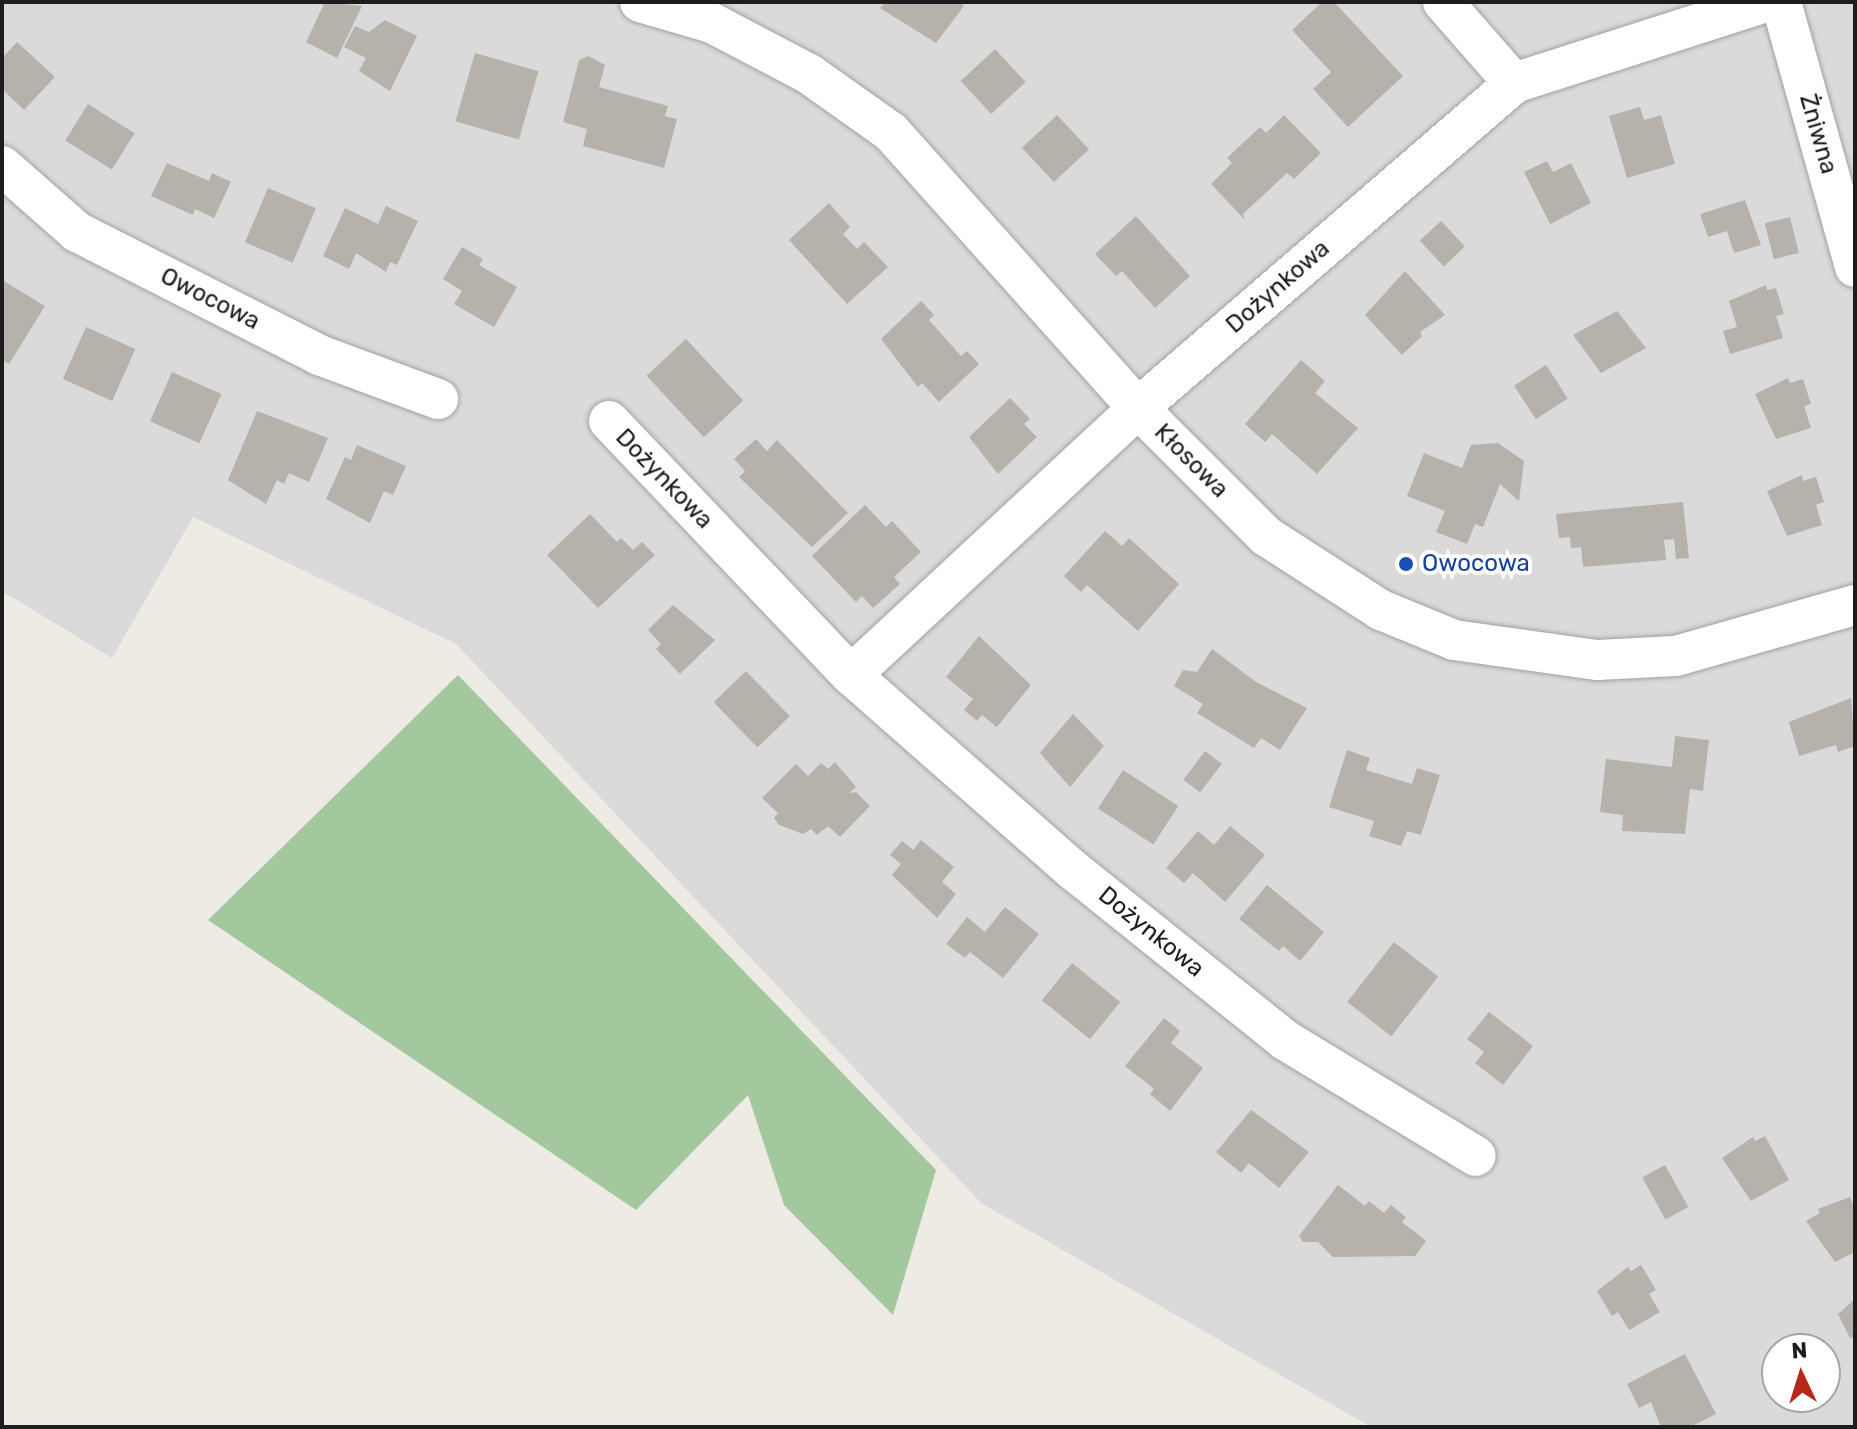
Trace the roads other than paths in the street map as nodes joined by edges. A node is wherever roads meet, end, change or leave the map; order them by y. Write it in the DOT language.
graph roads {
  1 [pos="640,2"];
  2 [pos="1443,2"];
  3 [pos="1767,2"];
  4 [pos="1781,2"];
  5 [pos="1514,83"];
  6 [pos="2,166"];
  7 [pos="1855,267"];
  8 [pos="438,399"];
  9 [pos="1138,408"];
  10 [pos="609,421"];
  11 [pos="1855,605"];
  12 [pos="851,675"];
  13 [pos="1476,1156"];
  1 -- 9 [label="street, Kłosowa"];
  2 -- 5 [label="street"];
  3 -- 5 [label="street, Dożynkowa"];
  4 -- 7 [label="street, Żniwna"];
  5 -- 9 [label="street, Dożynkowa"];
  6 -- 8 [label="street, Owocowa"];
  9 -- 11 [label="street, Kłosowa"];
  9 -- 12 [label="street, Dożynkowa"];
  10 -- 12 [label="street, Dożynkowa"];
  12 -- 13 [label="street, Dożynkowa"];
}
